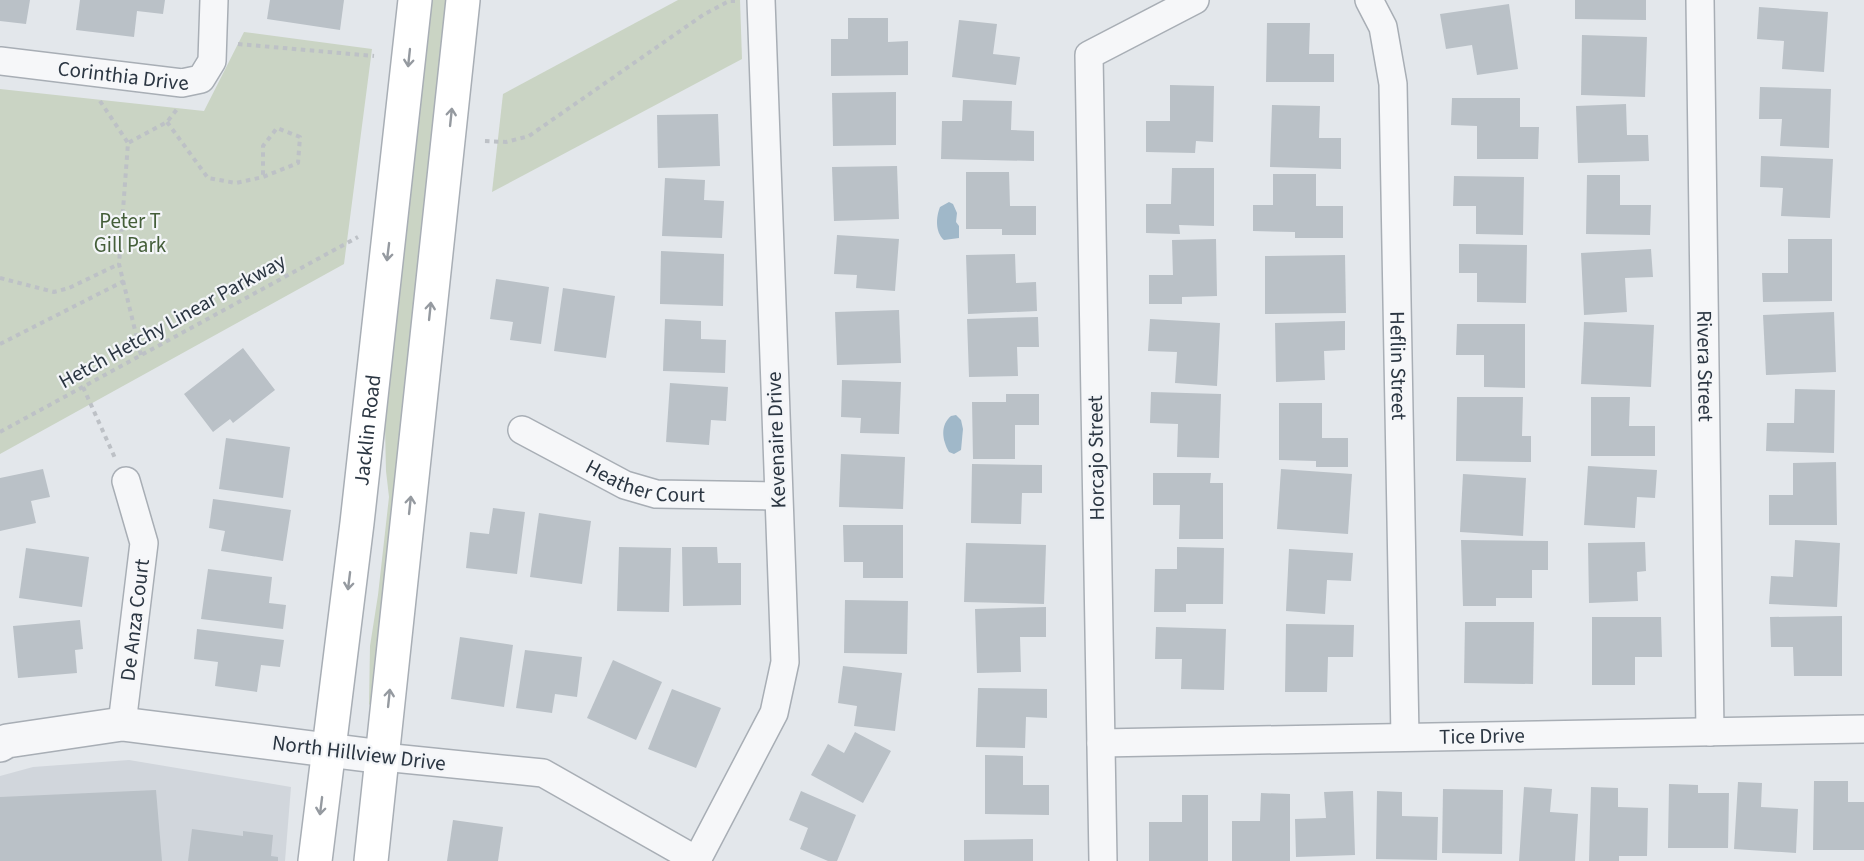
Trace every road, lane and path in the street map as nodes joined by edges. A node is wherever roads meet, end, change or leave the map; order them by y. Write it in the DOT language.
graph roads {
  1 [pos="214,0"];
  2 [pos="415,0"];
  3 [pos="463,0"];
  4 [pos="738,0"];
  5 [pos="761,0"];
  6 [pos="1195,0"];
  7 [pos="1369,0"];
  8 [pos="1700,0"];
  9 [pos="212,42"];
  10 [pos="374,56"];
  11 [pos="0,61"];
  12 [pos="82,71"];
  13 [pos="201,79"];
  14 [pos="167,122"];
  15 [pos="485,141"];
  16 [pos="128,143"];
  17 [pos="262,177"];
  18 [pos="358,237"];
  19 [pos="119,264"];
  20 [pos="0,278"];
  21 [pos="124,282"];
  22 [pos="0,344"];
  23 [pos="141,356"];
  24 [pos="83,387"];
  25 [pos="522,430"];
  26 [pos="0,432"];
  27 [pos="126,481"];
  28 [pos="778,496"];
  29 [pos="122,724"];
  30 [pos="1864,729"];
  31 [pos="1710,732"];
  32 [pos="1405,737"];
  33 [pos="1101,743"];
  34 [pos="0,745"];
  35 [pos="327,750"];
  36 [pos="383,757"];
  37 [pos="315,861"];
  38 [pos="372,861"];
  39 [pos="697,861"];
  40 [pos="1103,861"];
  1 -- 9 [label="street, Corinthia Drive"];
  2 -- 35 [label="main road, Jacklin Road, one-way"];
  36 -- 3 [label="main road, one-way"];
  4 -- 15 [label="path"];
  5 -- 28 [label="street, Kevenaire Drive"];
  6 -- 33 [label="street, Horcajo Street"];
  7 -- 32 [label="street, Heflin Street"];
  8 -- 31 [label="street, Rivera Street"];
  9 -- 10 [label="path"];
  9 -- 13 [label="street, Corinthia Drive"];
  11 -- 12 [label="street, Corinthia Drive"];
  12 -- 13 [label="street, Corinthia Drive"];
  12 -- 16 [label="path"];
  13 -- 14 [label="path"];
  14 -- 16 [label="path"];
  14 -- 17 [label="path"];
  16 -- 19 [label="path"];
  17 -- 17 [label="path"];
  18 -- 23 [label="path, Hetch Hetchy Linear Parkway"];
  19 -- 20 [label="path"];
  19 -- 21 [label="path"];
  21 -- 22 [label="path"];
  21 -- 23 [label="path"];
  23 -- 24 [label="path, Hetch Hetchy Linear Parkway"];
  24 -- 26 [label="path, Hetch Hetchy Linear Parkway"];
  24 -- 27 [label="path"];
  25 -- 28 [label="street, Heather Court"];
  27 -- 29 [label="street, De Anza Court"];
  28 -- 39 [label="street, Kevenaire Drive"];
  29 -- 34 [label="street, North Hillview Drive"];
  29 -- 35 [label="street, North Hillview Drive"];
  30 -- 31 [label="street, Tice Drive"];
  31 -- 32 [label="street, Tice Drive"];
  32 -- 33 [label="street, Tice Drive"];
  33 -- 40 [label="street, Horcajo Street"];
  35 -- 36 [label="street, North Hillview Drive"];
  35 -- 37 [label="main road, Jacklin Road, one-way"];
  36 -- 38 [label="main road"];
  36 -- 39 [label="street, North Hillview Drive"];
}
